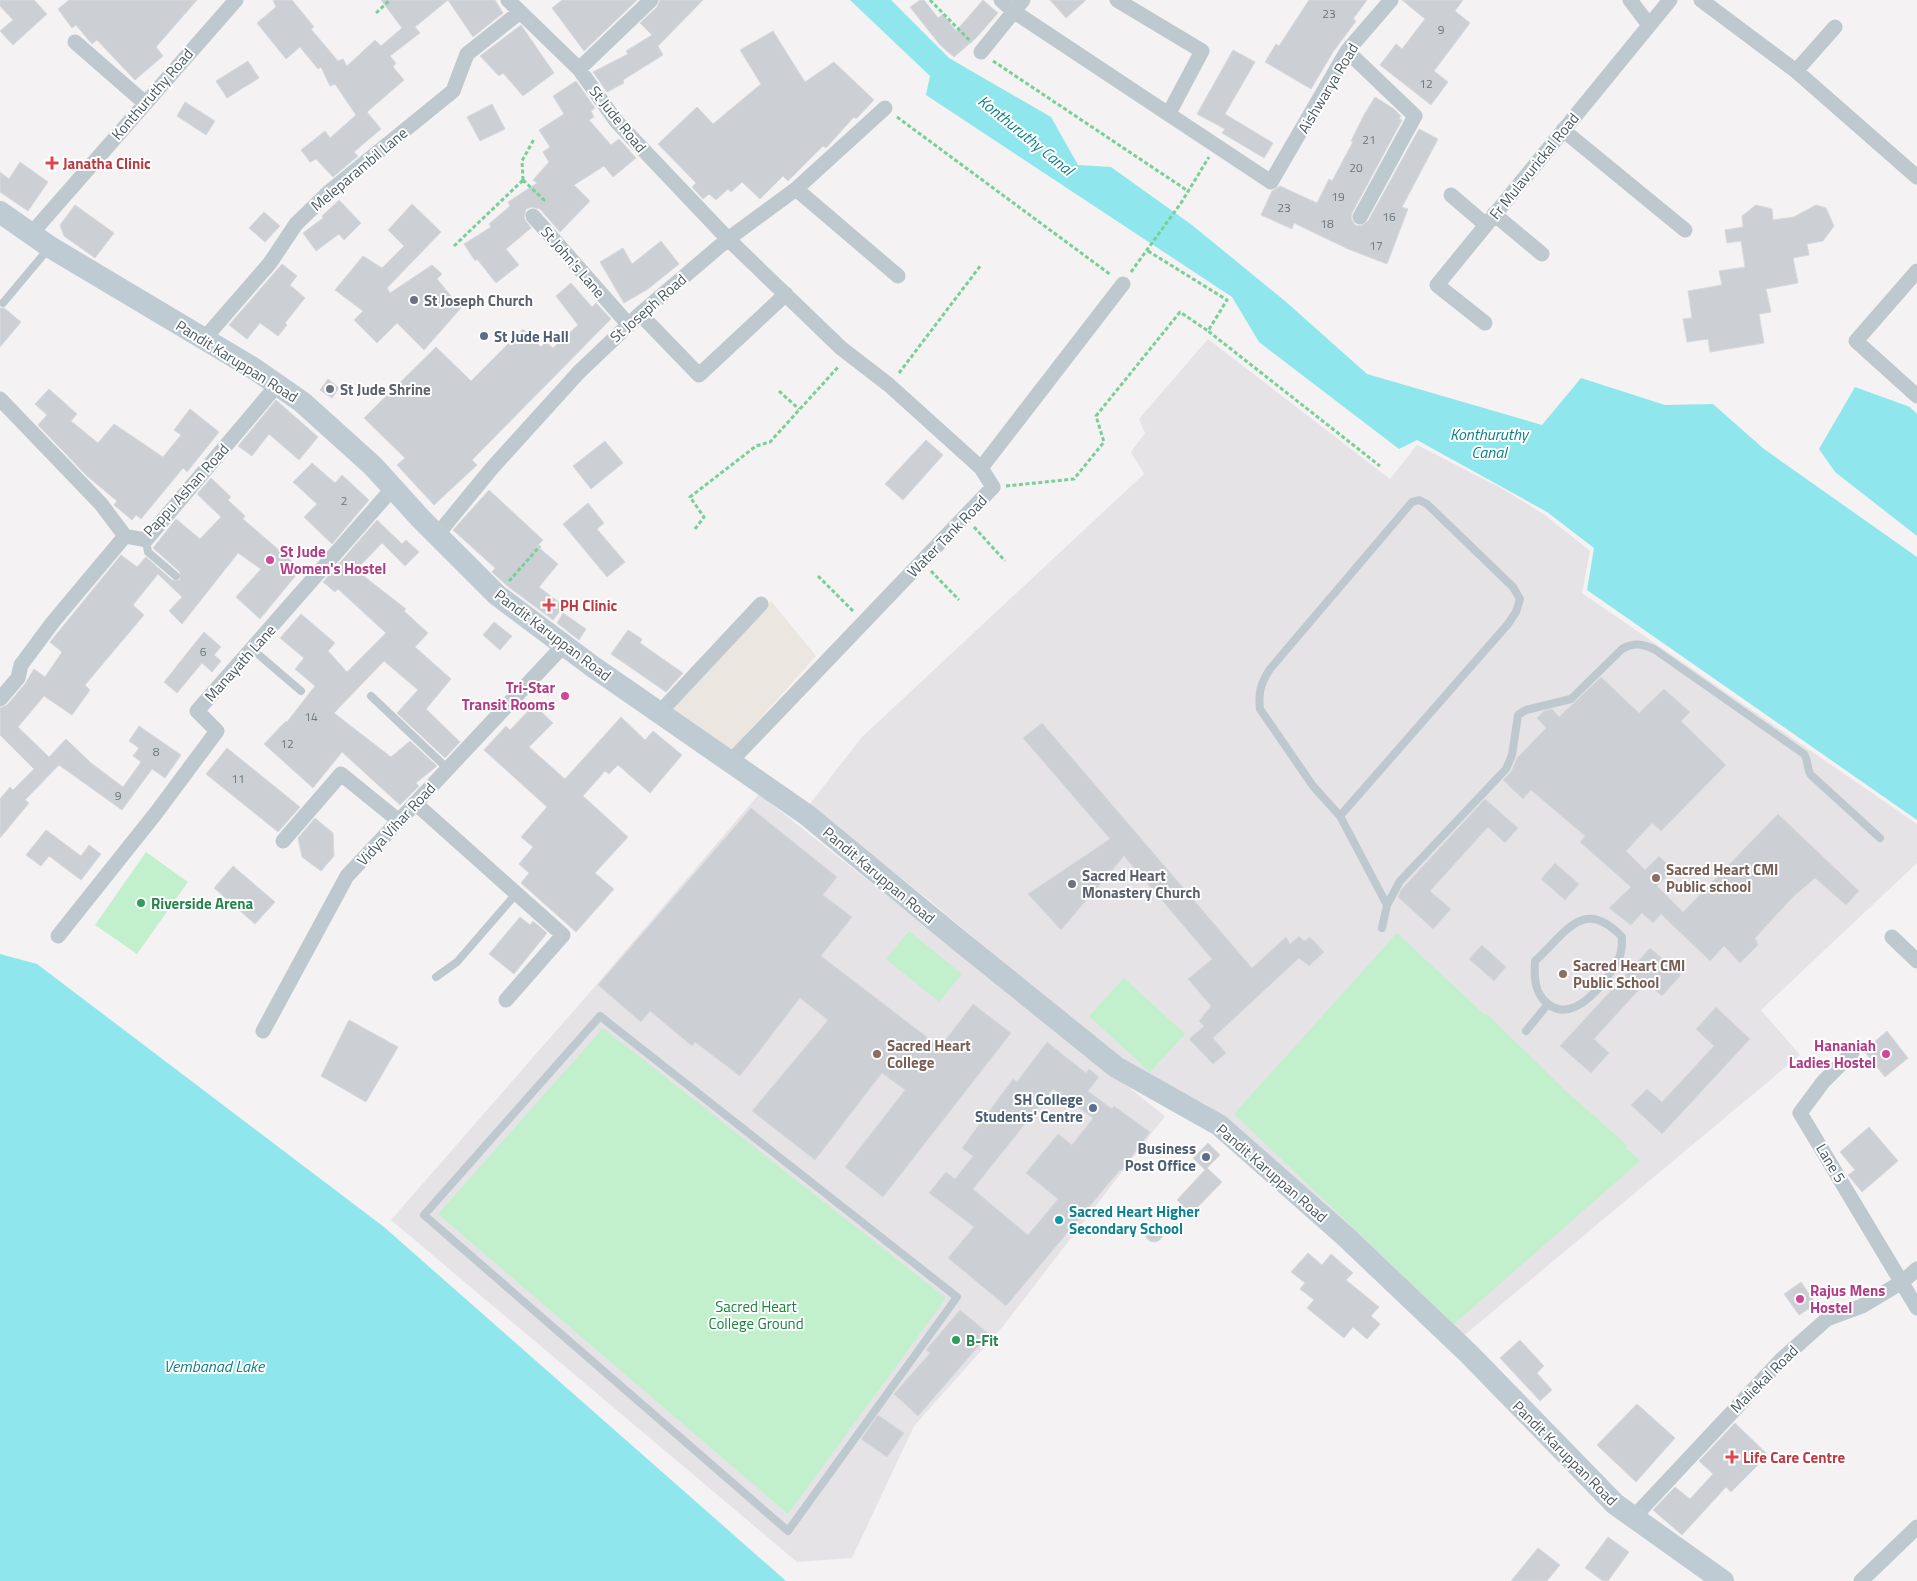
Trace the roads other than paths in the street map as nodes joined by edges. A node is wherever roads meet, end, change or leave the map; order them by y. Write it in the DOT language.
graph roads {
  1 [pos="236,0"];
  2 [pos="508,0"];
  3 [pos="651,0"];
  4 [pos="1002,0"];
  5 [pos="1117,0"];
  6 [pos="1391,0"];
  7 [pos="1630,0"];
  8 [pos="1670,0"];
  9 [pos="1701,0"];
  10 [pos="1018,6"];
  11 [pos="520,12"];
  12 [pos="1649,25"];
  13 [pos="1835,27"];
  14 [pos="75,42"];
  15 [pos="1348,51"];
  16 [pos="981,52"];
  17 [pos="579,69"];
  18 [pos="1796,71"];
  19 [pos="145,103"];
  20 [pos="885,108"];
  21 [pos="1168,112"];
  22 [pos="1563,130"];
  23 [pos="1915,170"];
  24 [pos="796,189"];
  25 [pos="1451,195"];
  26 [pos="533,216"];
  27 [pos="1360,217"];
  28 [pos="3,219"];
  29 [pos="1490,219"];
  30 [pos="1685,230"];
  31 [pos="31,234"];
  32 [pos="728,239"];
  33 [pos="50,247"];
  34 [pos="1542,254"];
  35 [pos="1917,271"];
  36 [pos="898,276"];
  37 [pos="1123,284"];
  38 [pos="786,294"];
  39 [pos="3,303"];
  40 [pos="640,314"];
  41 [pos="1485,323"];
  42 [pos="628,324"];
  43 [pos="204,339"];
  44 [pos="278,384"];
  45 [pos="1917,396"];
  46 [pos="0,399"];
  47 [pos="981,468"];
  48 [pos="393,488"];
  49 [pos="437,535"];
  50 [pos="126,536"];
  51 [pos="146,540"];
  52 [pos="176,576"];
  53 [pos="761,604"];
  54 [pos="565,644"];
  55 [pos="252,649"];
  56 [pos="301,691"];
  57 [pos="371,696"];
  58 [pos="0,699"];
  59 [pos="660,712"];
  60 [pos="731,761"];
  61 [pos="448,769"];
  62 [pos="415,803"];
  63 [pos="1340,816"];
  64 [pos="398,822"];
  65 [pos="1880,838"];
  66 [pos="283,841"];
  67 [pos="516,894"];
  68 [pos="1387,905"];
  69 [pos="1382,928"];
  70 [pos="58,936"];
  71 [pos="1892,937"];
  72 [pos="1917,961"];
  73 [pos="436,977"];
  74 [pos="506,1000"];
  75 [pos="1548,1004"];
  76 [pos="264,1031"];
  77 [pos="1526,1031"];
  78 [pos="1852,1053"];
  79 [pos="1917,1269"];
  80 [pos="1902,1282"];
  81 [pos="1917,1308"];
  82 [pos="1633,1518"];
  83 [pos="1917,1527"];
  84 [pos="788,1531"];
  85 [pos="1723,1581"];
  86 [pos="1861,1581"];
  1 -- 19 [label="street, Konthuruthy Road"];
  2 -- 11 [label="street, St Jude Road"];
  3 -- 17 [label="street"];
  4 -- 10 [label="street"];
  5 -- 21 [label="street"];
  6 -- 15 [label="street, Aishwarya Road"];
  7 -- 12 [label="street"];
  8 -- 12 [label="street, Fr Mulavurickal Road"];
  9 -- 18 [label="street"];
  10 -- 16 [label="street"];
  10 -- 21 [label="street"];
  11 -- 17 [label="street, St Jude Road"];
  11 -- 43 [label="street, Meleparambil Lane"];
  12 -- 22 [label="street, Fr Mulavurickal Road"];
  13 -- 18 [label="street"];
  14 -- 19 [label="street"];
  15 -- 21 [label="street, Aishwarya Road"];
  15 -- 27 [label="street"];
  17 -- 32 [label="street, St Jude Road"];
  18 -- 23 [label="street"];
  19 -- 31 [label="street, Konthuruthy Road"];
  20 -- 24 [label="street, St Joseph Road"];
  22 -- 29 [label="street, Fr Mulavurickal Road"];
  22 -- 30 [label="street"];
  24 -- 32 [label="street, St Joseph Road"];
  24 -- 36 [label="street"];
  25 -- 29 [label="street"];
  26 -- 42 [label="street, St John's Lane"];
  28 -- 31 [label="main road, Pandit Karuppan Road"];
  29 -- 34 [label="street"];
  29 -- 41 [label="street, Fr Mulavurickal Road"];
  31 -- 33 [label="main road, Pandit Karuppan Road"];
  32 -- 38 [label="street, Water Tank Road"];
  32 -- 40 [label="street, St Joseph Road"];
  33 -- 39 [label="lane"];
  33 -- 43 [label="main road, Pandit Karuppan Road"];
  35 -- 45 [label="street"];
  37 -- 47 [label="street"];
  38 -- 40 [label="street"];
  38 -- 47 [label="street, Water Tank Road"];
  40 -- 42 [label="street, St Joseph Road"];
  42 -- 49 [label="street, St Joseph Road"];
  43 -- 44 [label="main road, Pandit Karuppan Road"];
  44 -- 48 [label="main road, Pandit Karuppan Road"];
  44 -- 51 [label="street, Pappu Ashan Road"];
  46 -- 50 [label="street"];
  47 -- 60 [label="street, Water Tank Road"];
  48 -- 49 [label="main road, Pandit Karuppan Road"];
  48 -- 55 [label="street, Manayath Lane"];
  49 -- 54 [label="main road, Pandit Karuppan Road"];
  50 -- 51 [label="street, Pappu Ashan Road"];
  50 -- 58 [label="street, Pappu Ashan Road"];
  51 -- 52 [label="lane"];
  53 -- 59 [label="street"];
  54 -- 59 [label="main road, Pandit Karuppan Road"];
  54 -- 61 [label="street, Vidya Vihar Road"];
  55 -- 56 [label="lane"];
  55 -- 70 [label="street, Manayath Lane"];
  57 -- 61 [label="lane"];
  59 -- 60 [label="main road, Pandit Karuppan Road"];
  60 -- 82 [label="main road, Pandit Karuppan Road"];
  61 -- 62 [label="street, Vidya Vihar Road"];
  62 -- 64 [label="street, Vidya Vihar Road"];
  62 -- 67 [label="street"];
  63 -- 63 [label="lane"];
  63 -- 68 [label="lane"];
  64 -- 66 [label="street"];
  64 -- 76 [label="street, Vidya Vihar Road"];
  65 -- 68 [label="lane"];
  67 -- 73 [label="lane"];
  67 -- 74 [label="street"];
  68 -- 69 [label="lane"];
  71 -- 72 [label="street"];
  75 -- 75 [label="lane"];
  75 -- 77 [label="lane"];
  78 -- 80 [label="street, Lane 5"];
  79 -- 80 [label="street, Maliekal Road"];
  80 -- 81 [label="street"];
  80 -- 82 [label="street, Maliekal Road"];
  82 -- 85 [label="main road, Pandit Karuppan Road"];
  83 -- 86 [label="street"];
  84 -- 84 [label="lane"];
}
